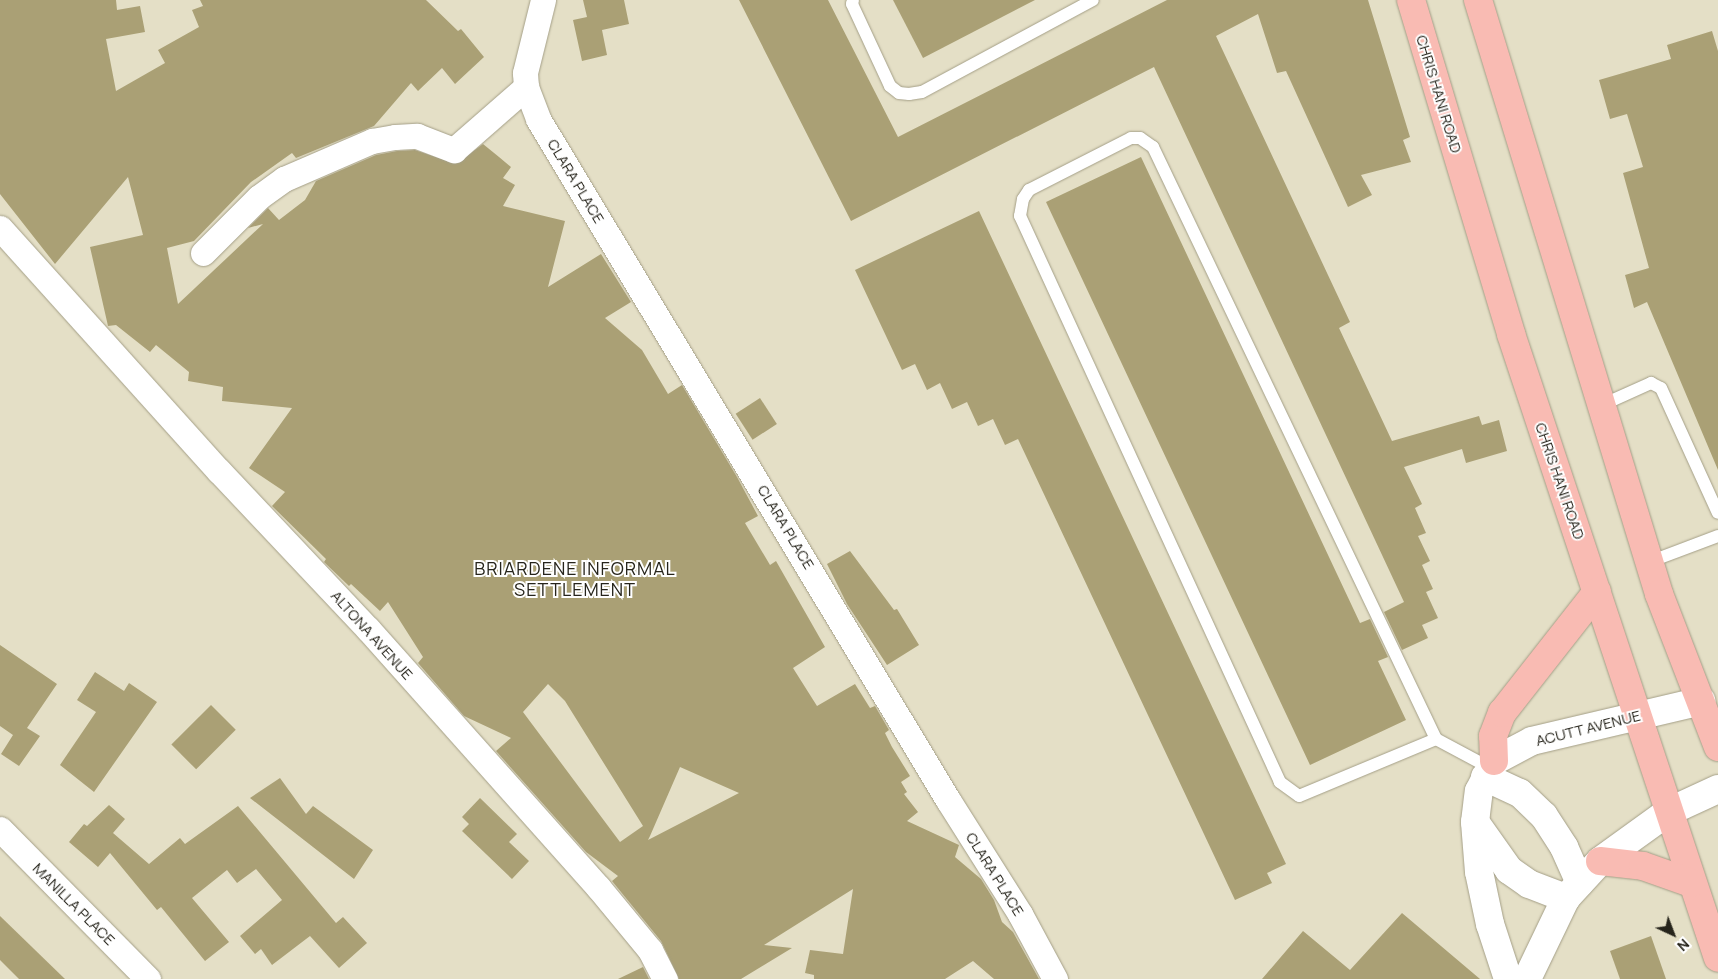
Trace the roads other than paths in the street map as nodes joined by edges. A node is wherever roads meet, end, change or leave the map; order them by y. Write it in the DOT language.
graph roads {
  1 [pos="544,0"];
  2 [pos="853,0"];
  3 [pos="1093,0"];
  4 [pos="1411,0"];
  5 [pos="1478,0"];
  6 [pos="525,80"];
  7 [pos="0,228"];
  8 [pos="203,253"];
  9 [pos="1602,405"];
  10 [pos="1718,513"];
  11 [pos="1718,536"];
  12 [pos="1649,562"];
  13 [pos="1597,592"];
  14 [pos="1701,701"];
  15 [pos="1639,716"];
  16 [pos="1436,739"];
  17 [pos="1718,747"];
  18 [pos="1489,769"];
  19 [pos="1718,789"];
  20 [pos="1668,812"];
  21 [pos="1476,822"];
  22 [pos="0,829"];
  23 [pos="1600,862"];
  24 [pos="1691,883"];
  25 [pos="1573,891"];
  26 [pos="1718,958"];
  27 [pos="148,979"];
  28 [pos="666,979"];
  29 [pos="1055,979"];
  30 [pos="1508,979"];
  31 [pos="1527,979"];
  1 -- 6 [label="street"];
  2 -- 3 [label="lane"];
  4 -- 13 [label="main road, CHRIS HANI ROAD"];
  5 -- 9 [label="main road"];
  6 -- 8 [label="street"];
  6 -- 29 [label="street, CLARA PLACE"];
  7 -- 28 [label="street, ALTONA AVENUE"];
  9 -- 10 [label="lane"];
  9 -- 12 [label="main road"];
  11 -- 12 [label="lane"];
  12 -- 14 [label="main road"];
  13 -- 15 [label="main road, CHRIS HANI ROAD"];
  13 -- 18 [label="main road"];
  14 -- 15 [label="street, ACUTT AVENUE"];
  14 -- 17 [label="main road"];
  15 -- 18 [label="street, ACUTT AVENUE"];
  15 -- 20 [label="main road, CHRIS HANI ROAD"];
  16 -- 16 [label="lane"];
  16 -- 18 [label="lane"];
  18 -- 21 [label="street"];
  18 -- 25 [label="street"];
  19 -- 20 [label="street"];
  20 -- 23 [label="street"];
  20 -- 24 [label="main road, CHRIS HANI ROAD"];
  21 -- 25 [label="street"];
  21 -- 30 [label="street"];
  22 -- 27 [label="street, MANILLA PLACE"];
  23 -- 24 [label="main road"];
  23 -- 25 [label="street"];
  24 -- 26 [label="main road, CHRIS HANI ROAD"];
  25 -- 31 [label="street"];
}
